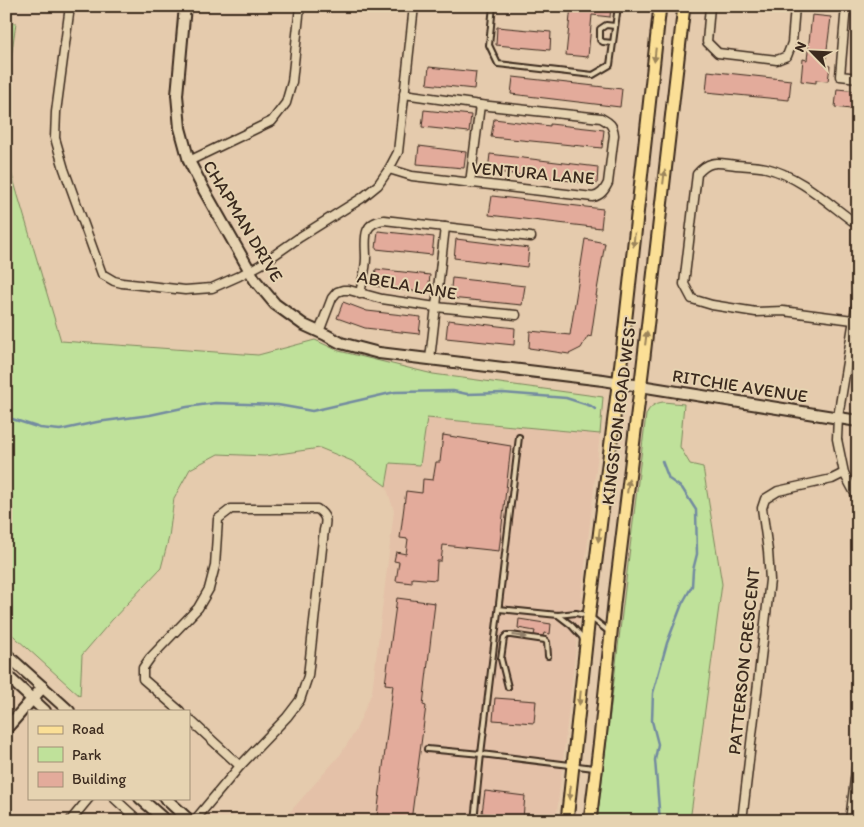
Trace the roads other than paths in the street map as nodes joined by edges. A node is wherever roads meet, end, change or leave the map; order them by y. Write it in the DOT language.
graph roads {
  1 [pos="70,6"];
  2 [pos="185,6"];
  3 [pos="300,6"];
  4 [pos="414,6"];
  5 [pos="493,6"];
  6 [pos="618,6"];
  7 [pos="660,6"];
  8 [pos="684,6"];
  9 [pos="710,6"];
  10 [pos="795,6"];
  11 [pos="846,6"];
  12 [pos="614,26"];
  13 [pos="612,43"];
  14 [pos="858,78"];
  15 [pos="404,94"];
  16 [pos="480,105"];
  17 [pos="189,161"];
  18 [pos="390,170"];
  19 [pos="470,183"];
  20 [pos="858,224"];
  21 [pos="444,227"];
  22 [pos="531,237"];
  23 [pos="249,270"];
  24 [pos="360,294"];
  25 [pos="858,295"];
  26 [pos="436,307"];
  27 [pos="516,315"];
  28 [pos="853,320"];
  29 [pos="319,332"];
  30 [pos="430,359"];
  31 [pos="618,383"];
  32 [pos="640,387"];
  33 [pos="838,417"];
  34 [pos="858,421"];
  35 [pos="519,437"];
  36 [pos="844,473"];
  37 [pos="858,499"];
  38 [pos="498,609"];
  39 [pos="558,615"];
  40 [pos="589,616"];
  41 [pos="611,633"];
  42 [pos="585,650"];
  43 [pos="6,654"];
  44 [pos="548,656"];
  45 [pos="6,675"];
  46 [pos="43,687"];
  47 [pos="508,687"];
  48 [pos="33,700"];
  49 [pos="44,710"];
  50 [pos="68,710"];
  51 [pos="179,710"];
  52 [pos="190,720"];
  53 [pos="6,729"];
  54 [pos="426,749"];
  55 [pos="481,754"];
  56 [pos="858,754"];
  57 [pos="240,766"];
  58 [pos="573,766"];
  59 [pos="596,769"];
  60 [pos="87,800"];
  61 [pos="116,800"];
  62 [pos="142,800"];
  63 [pos="167,800"];
  64 [pos="70,821"];
  65 [pos="139,821"];
  66 [pos="166,821"];
  67 [pos="190,821"];
  68 [pos="194,821"];
  69 [pos="474,821"];
  70 [pos="567,821"];
  71 [pos="590,821"];
  72 [pos="742,821"];
  73 [pos="850,821"];
  1 -- 23 [label="street"];
  2 -- 17 [label="street, CHAPMAN DRIVE"];
  3 -- 17 [label="street"];
  4 -- 15 [label="street"];
  5 -- 13 [label="lane"];
  6 -- 12 [label="lane"];
  7 -- 31 [label="main road, KINGSTON ROAD WEST, one-way"];
  32 -- 8 [label="main road, KINGSTON ROAD WEST, one-way"];
  9 -- 10 [label="street"];
  11 -- 14 [label="street"];
  12 -- 13 [label="lane"];
  12 -- 13 [label="lane"];
  15 -- 16 [label="street, VENTURA LANE"];
  15 -- 18 [label="street"];
  16 -- 19 [label="street"];
  16 -- 19 [label="street, VENTURA LANE"];
  17 -- 23 [label="street, CHAPMAN DRIVE"];
  18 -- 19 [label="street, VENTURA LANE"];
  18 -- 23 [label="street"];
  20 -- 28 [label="street"];
  21 -- 22 [label="street"];
  21 -- 24 [label="street"];
  21 -- 26 [label="street"];
  23 -- 29 [label="street, CHAPMAN DRIVE"];
  24 -- 26 [label="street, ABELA LANE"];
  24 -- 29 [label="street, ABELA LANE"];
  25 -- 28 [label="street"];
  26 -- 27 [label="street, ABELA LANE"];
  26 -- 30 [label="street"];
  28 -- 33 [label="street"];
  29 -- 30 [label="street, CHAPMAN DRIVE"];
  30 -- 31 [label="street, CHAPMAN DRIVE"];
  31 -- 32 [label="street, RITCHIE AVENUE"];
  31 -- 40 [label="main road, KINGSTON ROAD WEST, one-way"];
  32 -- 33 [label="street, RITCHIE AVENUE"];
  41 -- 32 [label="main road, KINGSTON ROAD WEST, one-way"];
  33 -- 34 [label="street, RITCHIE AVENUE"];
  33 -- 36 [label="street"];
  35 -- 38 [label="lane"];
  36 -- 37 [label="street"];
  36 -- 72 [label="street, PATTERSON CRESCENT"];
  38 -- 39 [label="lane"];
  38 -- 55 [label="lane"];
  39 -- 40 [label="lane"];
  39 -- 42 [label="lane"];
  40 -- 41 [label="lane"];
  40 -- 42 [label="main road, KINGSTON ROAD WEST"];
  41 -- 59 [label="main road, KINGSTON ROAD WEST"];
  42 -- 58 [label="main road, KINGSTON ROAD WEST, one-way"];
  43 -- 46 [label="street"];
  47 -- 44 [label="lane, one-way"];
  45 -- 48 [label="street"];
  46 -- 48 [label="street"];
  46 -- 50 [label="street"];
  48 -- 49 [label="street"];
  48 -- 53 [label="street"];
  51 -- 57 [label="street"];
  52 -- 57 [label="street"];
  54 -- 55 [label="lane"];
  55 -- 58 [label="lane"];
  55 -- 69 [label="lane"];
  56 -- 73 [label="street"];
  57 -- 68 [label="street"];
  58 -- 59 [label="lane"];
  58 -- 70 [label="main road, KINGSTON ROAD WEST, one-way"];
  59 -- 71 [label="main road, KINGSTON ROAD WEST"];
  60 -- 64 [label="street"];
  61 -- 65 [label="street"];
  62 -- 66 [label="street"];
  63 -- 67 [label="street"];
}
